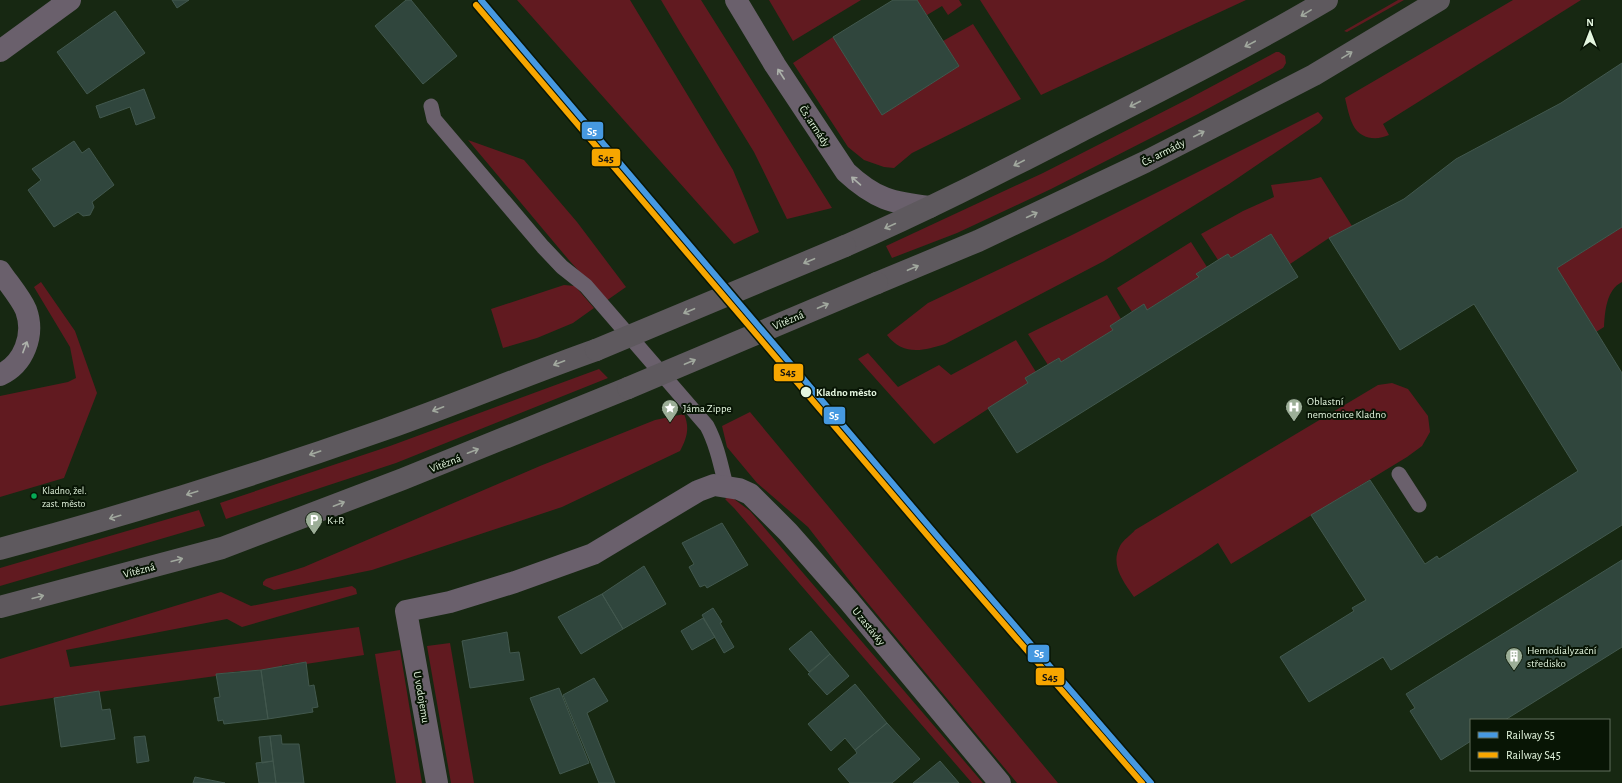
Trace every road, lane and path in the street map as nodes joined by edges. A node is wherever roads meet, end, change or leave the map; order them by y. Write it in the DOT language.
graph roads {
  1 [pos="70,0"];
  2 [pos="736,0"];
  3 [pos="1327,0"];
  4 [pos="1439,0"];
  5 [pos="0,51"];
  6 [pos="431,106"];
  7 [pos="930,207"];
  8 [pos="0,271"];
  9 [pos="877,283"];
  10 [pos="0,375"];
  11 [pos="1399,474"];
  12 [pos="726,486"];
  13 [pos="1419,505"];
  14 [pos="0,549"];
  15 [pos="0,607"];
  16 [pos="437,783"];
  17 [pos="1000,783"];
  1 -- 5 [label="street"];
  7 -- 2 [label="street, Čs. armády, one-way"];
  3 -- 7 [label="main road, one-way"];
  9 -- 4 [label="main road, Čs. armády, one-way"];
  6 -- 12 [label="lane"];
  7 -- 14 [label="main road, one-way, bridge"];
  10 -- 8 [label="street, one-way"];
  15 -- 9 [label="main road, Vítězná, one-way, bridge"];
  11 -- 13 [label="lane"];
  12 -- 16 [label="street, U vodojemu"];
  12 -- 17 [label="street, U zastávky"];
}
